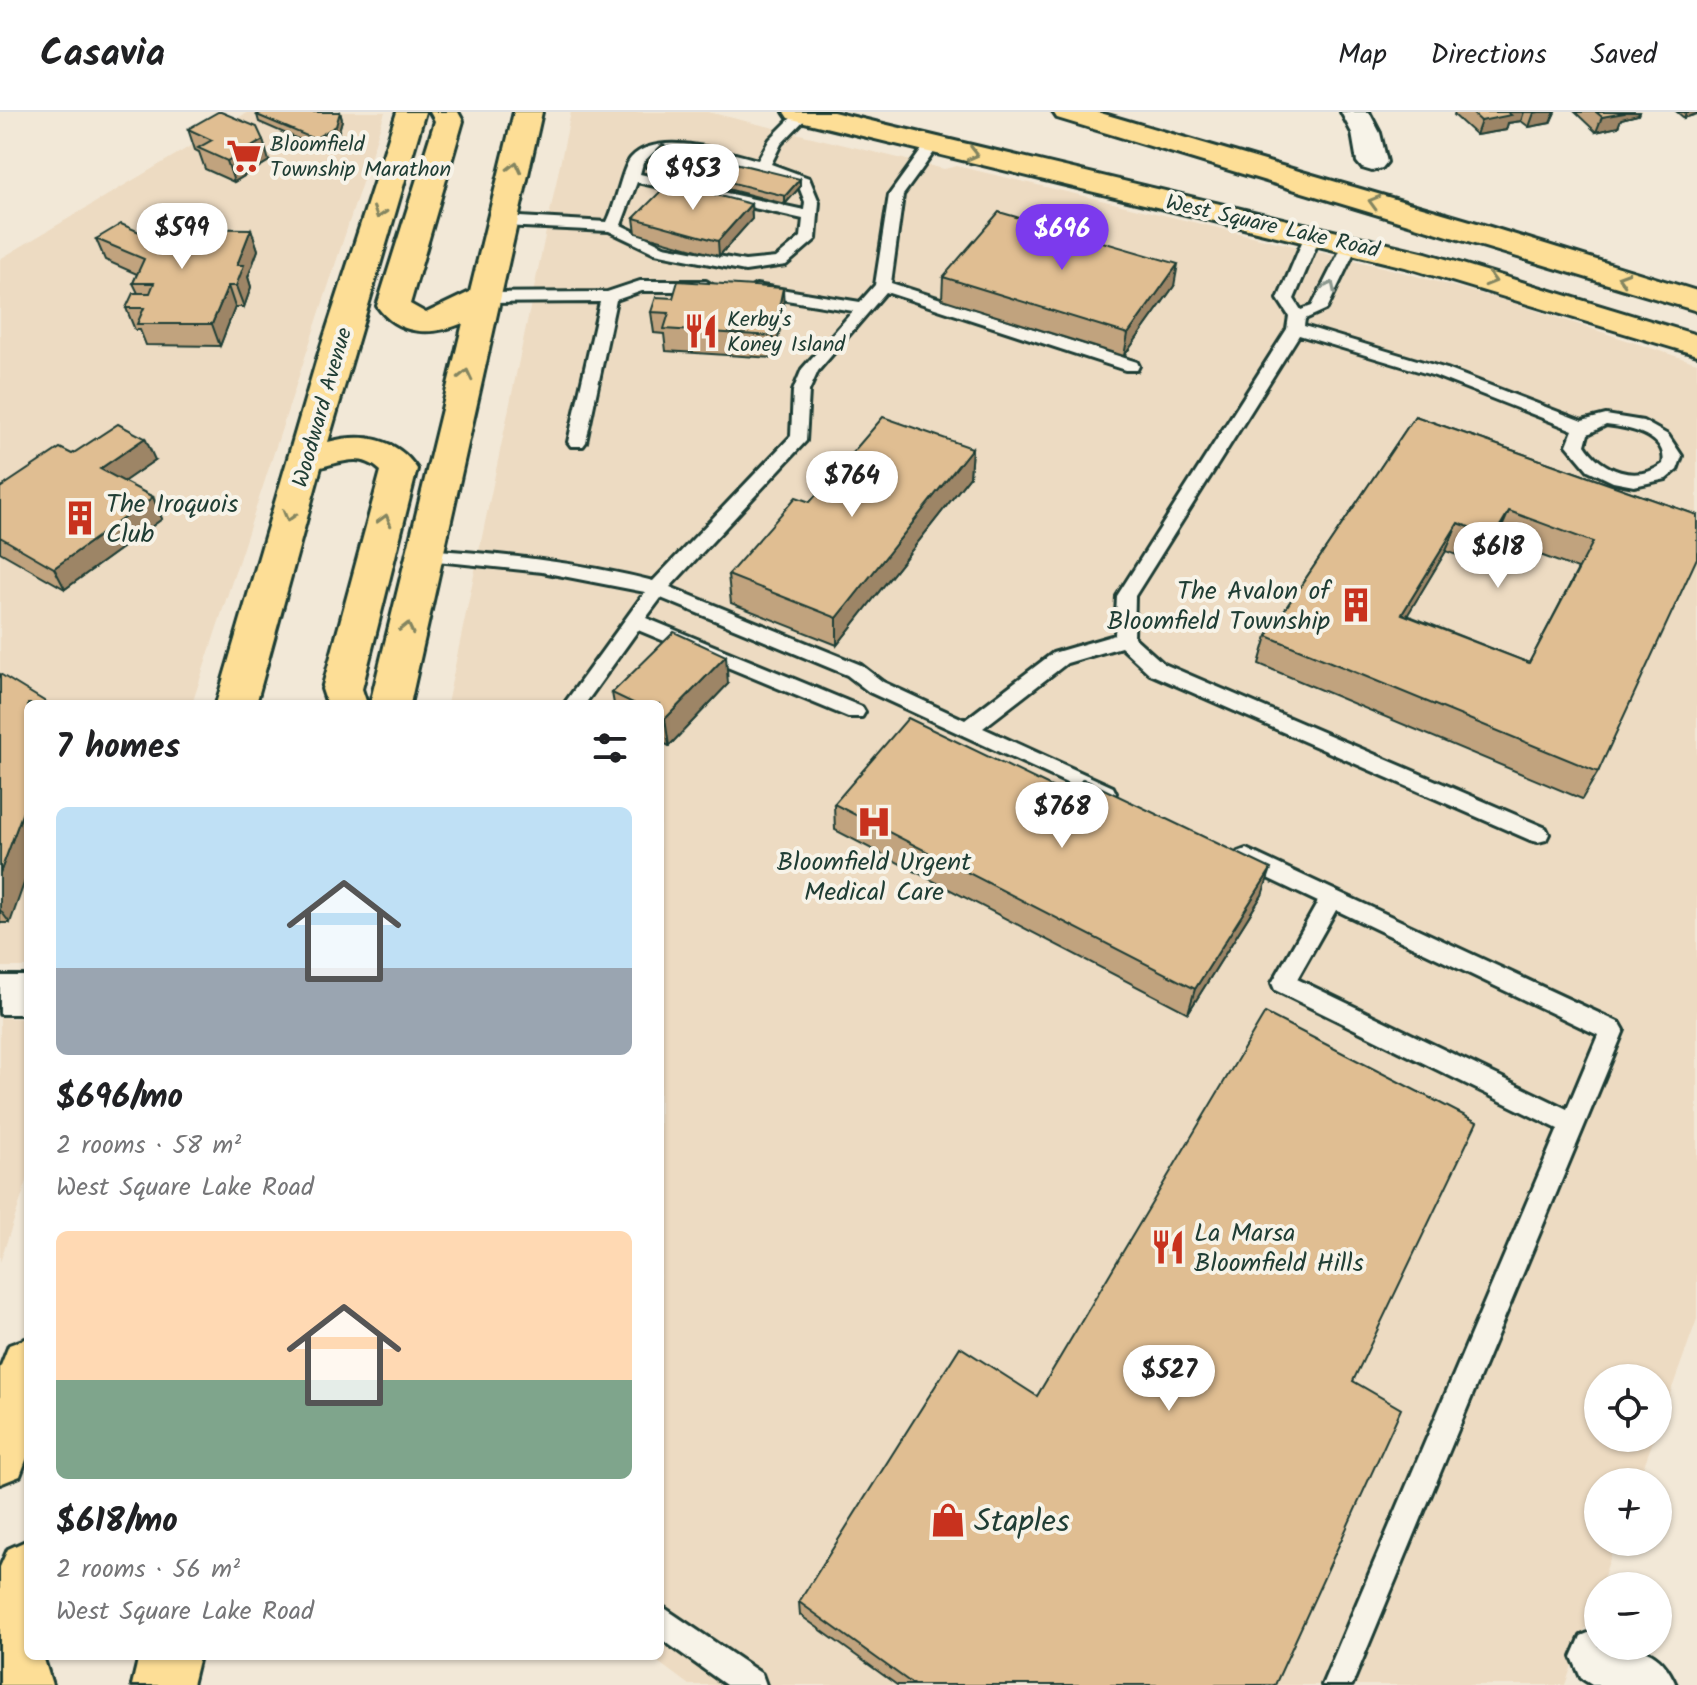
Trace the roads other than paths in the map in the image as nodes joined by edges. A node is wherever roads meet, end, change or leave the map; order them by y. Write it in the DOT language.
graph roads {
  1 [pos="411,112"];
  2 [pos="444,112"];
  3 [pos="528,112"];
  4 [pos="1355,112"];
  5 [pos="801,113"];
  6 [pos="1079,115"];
  7 [pos="933,144"];
  8 [pos="1372,162"];
  9 [pos="1012,163"];
  10 [pos="757,170"];
  11 [pos="630,176"];
  12 [pos="810,216"];
  13 [pos="502,221"];
  14 [pos="612,227"];
  15 [pos="1313,235"];
  16 [pos="1350,244"];
  17 [pos="883,286"];
  18 [pos="609,297"];
  19 [pos="483,298"];
  20 [pos="1697,301"];
  21 [pos="865,308"];
  22 [pos="1296,323"];
  23 [pos="1697,345"];
  24 [pos="1131,366"];
  25 [pos="1583,428"];
  26 [pos="577,442"];
  27 [pos="305,460"];
  28 [pos="424,555"];
  29 [pos="657,589"];
  30 [pos="634,621"];
  31 [pos="1124,639"];
  32 [pos="786,642"];
  33 [pos="760,673"];
  34 [pos="237,700"];
  35 [pos="346,700"];
  36 [pos="391,700"];
  37 [pos="577,700"];
  38 [pos="855,712"];
  39 [pos="967,729"];
  40 [pos="1131,805"];
  41 [pos="1538,834"];
  42 [pos="1231,852"];
  43 [pos="1331,898"];
  44 [pos="0,995"];
  45 [pos="24,995"];
  46 [pos="1573,1124"];
  47 [pos="24,1377"];
  48 [pos="0,1456"];
  49 [pos="24,1582"];
  50 [pos="664,1623"];
  51 [pos="22,1685"];
  52 [pos="751,1685"];
  53 [pos="1337,1685"];
  1 -- 27 [label="main road, Woodward Avenue, one-way"];
  2 -- 19 [label="main road"];
  13 -- 3 [label="main road, one-way"];
  4 -- 8 [label="street"];
  5 -- 7 [label="main road, West Square Lake Road"];
  5 -- 10 [label="lane"];
  6 -- 9 [label="main road"];
  20 -- 6 [label="main road, West Square Lake Road, one-way"];
  7 -- 9 [label="main road, West Square Lake Road, one-way"];
  7 -- 17 [label="lane"];
  9 -- 15 [label="main road, West Square Lake Road"];
  10 -- 11 [label="lane"];
  10 -- 12 [label="lane"];
  11 -- 12 [label="lane"];
  11 -- 14 [label="lane"];
  12 -- 14 [label="lane"];
  13 -- 14 [label="lane"];
  13 -- 19 [label="main road"];
  15 -- 16 [label="main road, West Square Lake Road"];
  15 -- 22 [label="lane"];
  22 -- 16 [label="lane, one-way"];
  16 -- 23 [label="main road, West Square Lake Road, one-way"];
  17 -- 21 [label="lane"];
  17 -- 24 [label="lane"];
  18 -- 19 [label="lane"];
  18 -- 21 [label="lane"];
  18 -- 26 [label="lane"];
  28 -- 19 [label="main road, one-way"];
  21 -- 29 [label="lane"];
  22 -- 25 [label="lane"];
  22 -- 31 [label="lane"];
  25 -- 25 [label="lane"];
  27 -- 34 [label="main road, Woodward Avenue, one-way"];
  35 -- 27 [label="main road, one-way"];
  28 -- 29 [label="lane"];
  36 -- 28 [label="main road, one-way"];
  29 -- 30 [label="lane"];
  29 -- 32 [label="lane"];
  30 -- 33 [label="lane"];
  30 -- 37 [label="lane"];
  31 -- 39 [label="lane"];
  31 -- 41 [label="lane"];
  32 -- 33 [label="lane"];
  32 -- 39 [label="lane"];
  33 -- 38 [label="lane"];
  39 -- 40 [label="lane"];
  42 -- 43 [label="lane"];
  43 -- 46 [label="lane"];
  43 -- 46 [label="lane"];
  44 -- 45 [label="street"];
  46 -- 53 [label="lane"];
  47 -- 48 [label="main road"];
  49 -- 51 [label="main road"];
  50 -- 52 [label="lane"];
}
